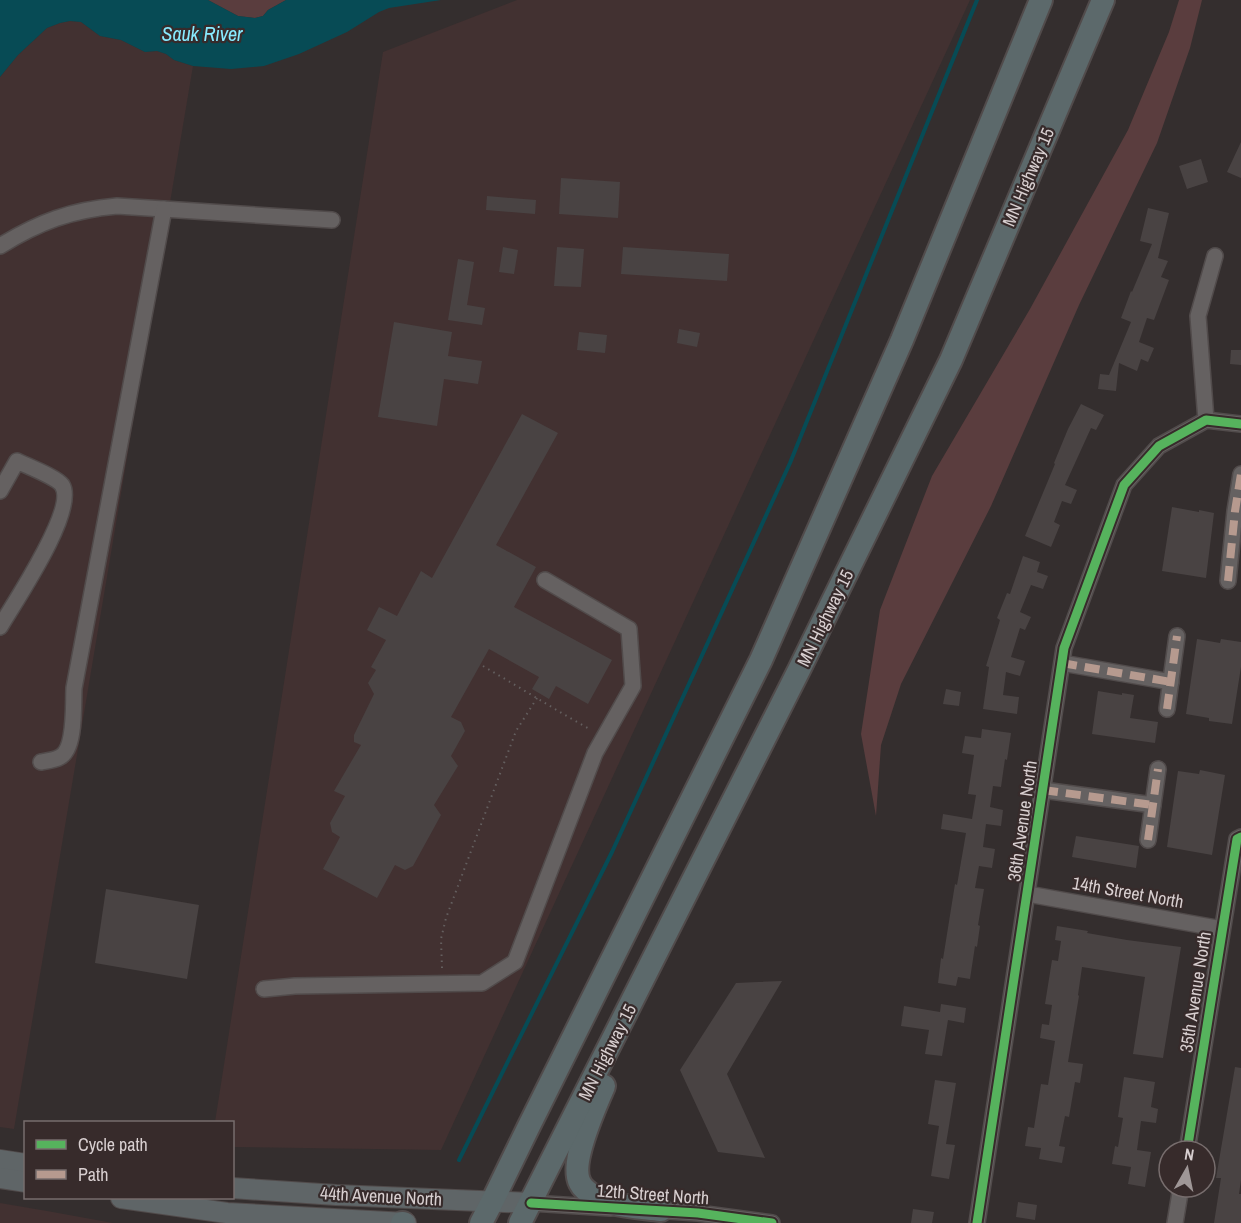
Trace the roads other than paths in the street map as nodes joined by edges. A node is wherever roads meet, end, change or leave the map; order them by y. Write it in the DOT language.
graph roads {
  1 [pos="1041,0"];
  2 [pos="1103,0"];
  3 [pos="164,209"];
  4 [pos="332,220"];
  5 [pos="0,246"];
  6 [pos="1215,256"];
  7 [pos="1206,420"];
  8 [pos="1241,424"];
  9 [pos="1241,474"];
  10 [pos="0,491"];
  11 [pos="546,580"];
  12 [pos="1228,581"];
  13 [pos="0,627"];
  14 [pos="1177,636"];
  15 [pos="1062,663"];
  16 [pos="1171,682"];
  17 [pos="1167,709"];
  18 [pos="41,762"];
  19 [pos="1158,769"];
  20 [pos="1043,790"];
  21 [pos="1153,805"];
  22 [pos="1239,838"];
  23 [pos="1148,840"];
  24 [pos="1028,894"];
  25 [pos="675,916"];
  26 [pos="1222,929"];
  27 [pos="264,989"];
  28 [pos="1188,1139"];
  29 [pos="0,1160"];
  30 [pos="24,1164"];
  31 [pos="0,1178"];
  32 [pos="24,1182"];
  33 [pos="234,1188"];
  34 [pos="133,1199"];
  35 [pos="1179,1199"];
  36 [pos="492,1202"];
  37 [pos="661,1210"];
  38 [pos="525,1213"];
  39 [pos="404,1223"];
  40 [pos="481,1223"];
  41 [pos="772,1223"];
  42 [pos="977,1223"];
  43 [pos="1175,1223"];
  1 -- 36 [label="highway, MN Highway 15"];
  2 -- 25 [label="highway, MN Highway 15"];
  3 -- 4 [label="street"];
  3 -- 5 [label="street"];
  3 -- 18 [label="street"];
  6 -- 7 [label="street"];
  7 -- 8 [label="street"];
  7 -- 15 [label="street, 36th Avenue North"];
  9 -- 12 [label="street"];
  10 -- 13 [label="street"];
  11 -- 27 [label="street"];
  14 -- 16 [label="street"];
  15 -- 16 [label="street"];
  15 -- 20 [label="street, 36th Avenue North"];
  16 -- 17 [label="street"];
  19 -- 21 [label="street"];
  20 -- 21 [label="street"];
  20 -- 24 [label="street, 36th Avenue North"];
  21 -- 23 [label="street"];
  22 -- 26 [label="street, 35th Avenue North"];
  24 -- 26 [label="street, 14th Street North"];
  24 -- 42 [label="street, 36th Avenue North"];
  25 -- 37 [label="highway"];
  25 -- 38 [label="highway, MN Highway 15"];
  26 -- 28 [label="street, 35th Avenue North"];
  29 -- 30 [label="main road"];
  31 -- 32 [label="main road"];
  33 -- 36 [label="main road, 44th Avenue North"];
  34 -- 39 [label="main road, 44th Avenue North"];
  35 -- 43 [label="street"];
  36 -- 38 [label="main road, 44th Avenue North"];
  36 -- 40 [label="highway, MN Highway 15"];
  37 -- 38 [label="street, 12th Street North"];
  37 -- 41 [label="street, 12th Street North"];
}
